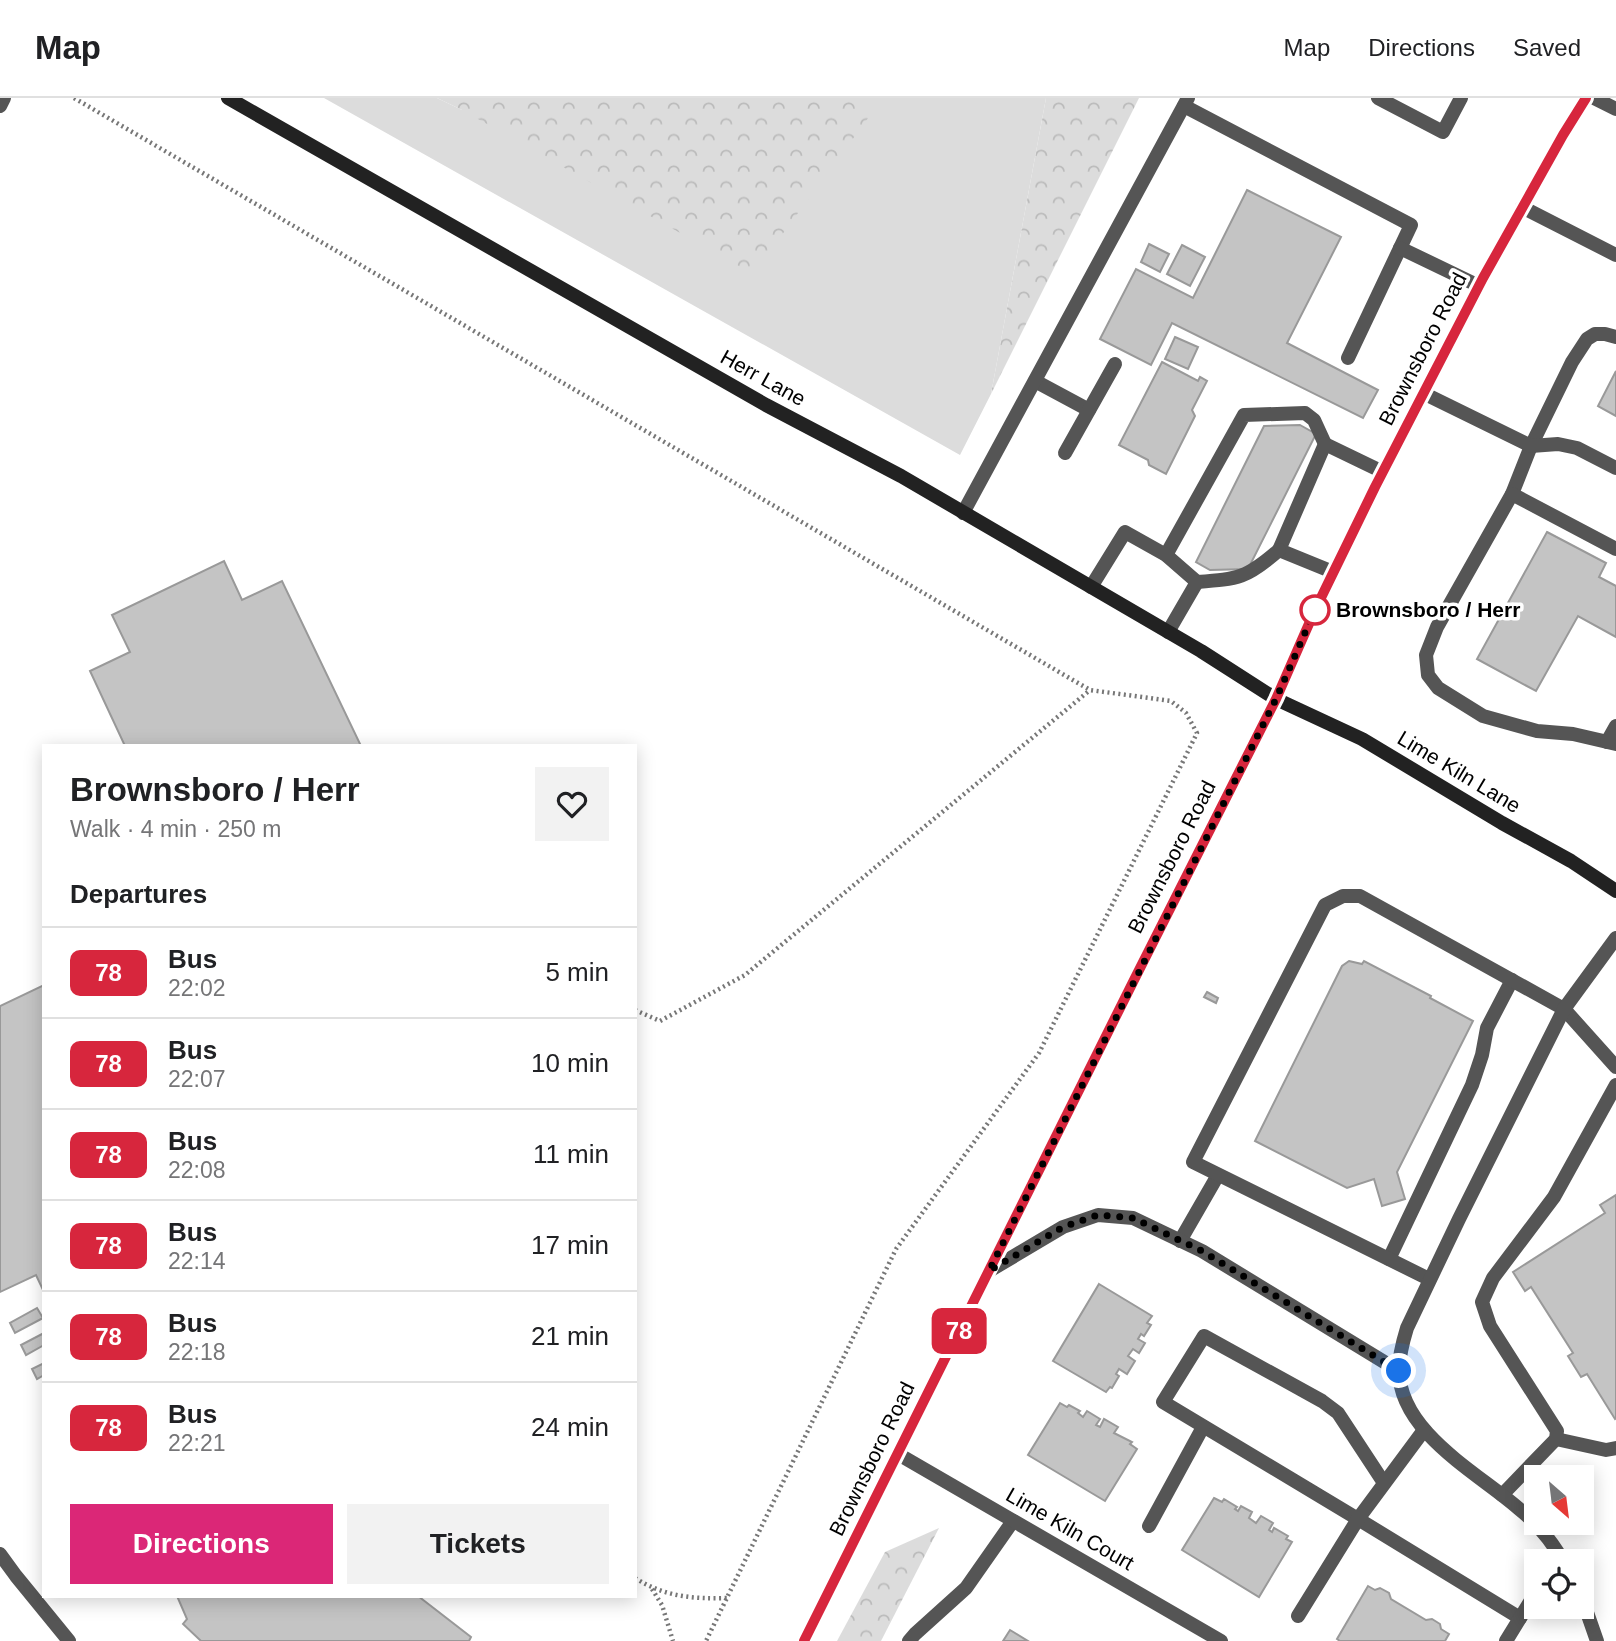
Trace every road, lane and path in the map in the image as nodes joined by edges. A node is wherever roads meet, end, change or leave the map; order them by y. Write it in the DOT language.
graph roads {
  1 [pos="4,98"];
  2 [pos="74,98"];
  3 [pos="228,98"];
  4 [pos="1378,98"];
  5 [pos="1461,98"];
  6 [pos="1586,98"];
  7 [pos="1594,98"];
  8 [pos="1186,102"];
  9 [pos="0,106"];
  10 [pos="1616,109"];
  11 [pos="1522,208"];
  12 [pos="1400,248"];
  13 [pos="1616,255"];
  14 [pos="1479,286"];
  15 [pos="1616,337"];
  16 [pos="1348,358"];
  17 [pos="1115,364"];
  18 [pos="1035,381"];
  19 [pos="1423,393"];
  20 [pos="1089,410"];
  21 [pos="1325,444"];
  22 [pos="1531,446"];
  23 [pos="1065,453"];
  24 [pos="1616,468"];
  25 [pos="1383,472"];
  26 [pos="1512,494"];
  27 [pos="963,513"];
  28 [pos="1613,548"];
  29 [pos="1279,550"];
  30 [pos="1166,555"];
  31 [pos="1333,572"];
  32 [pos="1197,582"];
  33 [pos="1091,587"];
  34 [pos="1168,632"];
  35 [pos="1090,690"];
  36 [pos="1276,699"];
  37 [pos="1616,726"];
  38 [pos="1612,743"];
  39 [pos="1616,891"];
  40 [pos="1616,938"];
  41 [pos="1512,980"];
  42 [pos="1564,1009"];
  43 [pos="637,1011"];
  44 [pos="1616,1066"];
  45 [pos="1616,1085"];
  46 [pos="1218,1175"];
  47 [pos="1180,1241"];
  48 [pos="1389,1259"];
  49 [pos="989,1271"];
  50 [pos="1429,1279"];
  51 [pos="1399,1371"];
  52 [pos="1203,1427"];
  53 [pos="1424,1430"];
  54 [pos="1556,1439"];
  55 [pos="1616,1448"];
  56 [pos="898,1454"];
  57 [pos="1384,1483"];
  58 [pos="1503,1495"];
  59 [pos="1358,1519"];
  60 [pos="1013,1521"];
  61 [pos="1149,1526"];
  62 [pos="1555,1549"];
  63 [pos="0,1554"];
  64 [pos="637,1579"];
  65 [pos="651,1588"];
  66 [pos="727,1598"];
  67 [pos="1524,1612"];
  68 [pos="1298,1616"];
  69 [pos="1520,1618"];
  70 [pos="1589,1619"];
  71 [pos="69,1641"];
  72 [pos="673,1641"];
  73 [pos="706,1641"];
  74 [pos="804,1641"];
  75 [pos="909,1641"];
  76 [pos="1221,1641"];
  77 [pos="1506,1641"];
  78 [pos="1597,1641"];
  1 -- 9 [label="street"];
  2 -- 35 [label="path"];
  3 -- 27 [label="main road, Herr Lane"];
  4 -- 5 [label="street"];
  6 -- 11 [label="street, Brownsboro Road"];
  7 -- 10 [label="street"];
  8 -- 12 [label="street"];
  8 -- 18 [label="street"];
  11 -- 13 [label="street"];
  11 -- 14 [label="street, Brownsboro Road"];
  12 -- 14 [label="street"];
  12 -- 16 [label="street"];
  14 -- 19 [label="street, Brownsboro Road"];
  15 -- 22 [label="street"];
  17 -- 20 [label="street"];
  18 -- 20 [label="street"];
  18 -- 27 [label="street"];
  19 -- 22 [label="street"];
  19 -- 25 [label="street, Brownsboro Road"];
  20 -- 23 [label="street"];
  21 -- 25 [label="street"];
  21 -- 29 [label="street"];
  21 -- 30 [label="street"];
  22 -- 24 [label="street"];
  22 -- 26 [label="street"];
  25 -- 31 [label="street, Brownsboro Road"];
  26 -- 28 [label="street"];
  26 -- 38 [label="street"];
  27 -- 33 [label="main road, Herr Lane"];
  29 -- 31 [label="street"];
  29 -- 32 [label="street"];
  30 -- 32 [label="street"];
  30 -- 33 [label="street"];
  31 -- 36 [label="street, Brownsboro Road"];
  32 -- 34 [label="street"];
  33 -- 34 [label="main road, Herr Lane"];
  34 -- 36 [label="main road, Herr Lane"];
  35 -- 43 [label="path"];
  35 -- 66 [label="path"];
  36 -- 39 [label="main road, Lime Kiln Lane"];
  36 -- 49 [label="street, Brownsboro Road"];
  37 -- 38 [label="street"];
  40 -- 42 [label="street"];
  41 -- 42 [label="street"];
  41 -- 46 [label="street"];
  41 -- 48 [label="street"];
  42 -- 44 [label="street"];
  42 -- 50 [label="street"];
  45 -- 54 [label="street"];
  46 -- 47 [label="street"];
  46 -- 48 [label="street"];
  47 -- 49 [label="street"];
  47 -- 51 [label="street"];
  48 -- 50 [label="street"];
  49 -- 56 [label="street, Brownsboro Road"];
  50 -- 51 [label="street"];
  51 -- 53 [label="street"];
  52 -- 57 [label="street"];
  52 -- 59 [label="street"];
  52 -- 61 [label="street"];
  53 -- 57 [label="street"];
  53 -- 58 [label="street"];
  54 -- 55 [label="street"];
  54 -- 58 [label="street"];
  56 -- 60 [label="street, Lime Kiln Court"];
  56 -- 74 [label="street, Brownsboro Road"];
  57 -- 59 [label="street"];
  58 -- 62 [label="street"];
  59 -- 68 [label="street"];
  59 -- 69 [label="street"];
  60 -- 75 [label="street"];
  60 -- 76 [label="street, Lime Kiln Court"];
  63 -- 71 [label="street"];
  64 -- 65 [label="path"];
  65 -- 66 [label="path"];
  65 -- 72 [label="path"];
  66 -- 73 [label="path"];
  67 -- 69 [label="street"];
  69 -- 77 [label="street"];
  70 -- 78 [label="street"];
}
